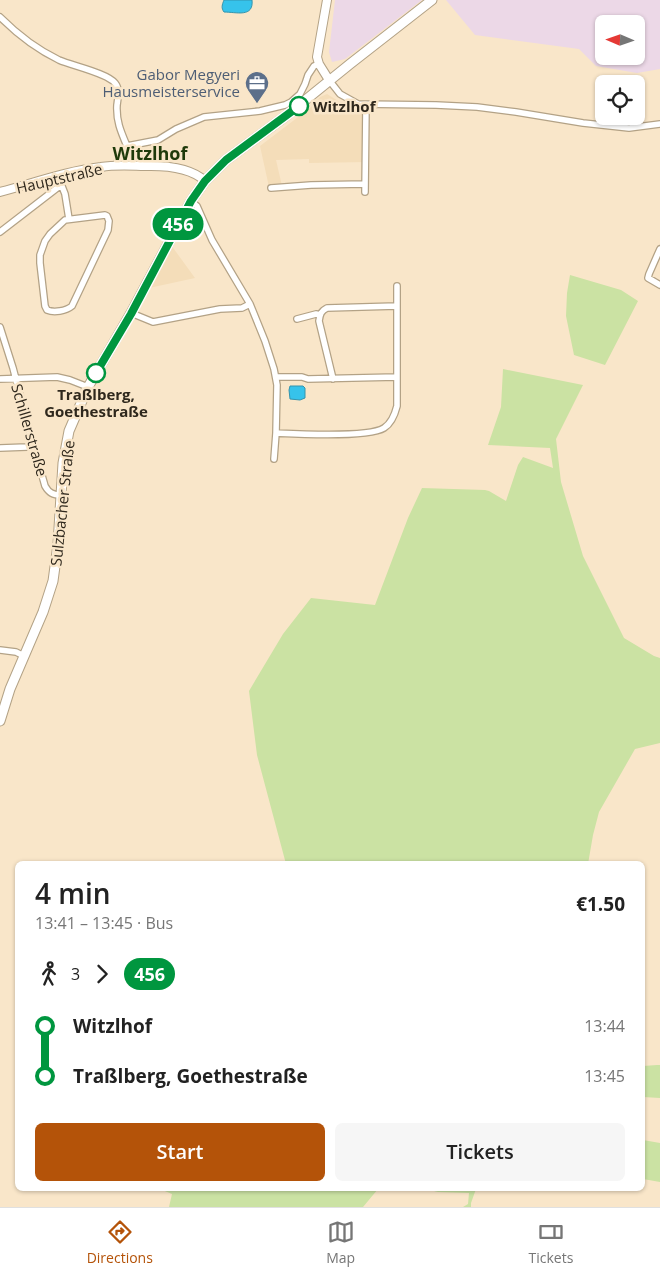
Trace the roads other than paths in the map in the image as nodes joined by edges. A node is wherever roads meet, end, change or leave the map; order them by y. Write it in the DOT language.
graph roads {
  1 [pos="327,0"];
  2 [pos="432,0"];
  3 [pos="0,17"];
  4 [pos="319,64"];
  5 [pos="329,80"];
  6 [pos="366,105"];
  7 [pos="659,126"];
  8 [pos="127,146"];
  9 [pos="117,166"];
  10 [pos="58,176"];
  11 [pos="205,181"];
  12 [pos="365,184"];
  13 [pos="61,185"];
  14 [pos="271,188"];
  15 [pos="0,192"];
  16 [pos="365,192"];
  17 [pos="191,201"];
  18 [pos="69,219"];
  19 [pos="0,232"];
  20 [pos="660,249"];
  21 [pos="660,285"];
  22 [pos="397,286"];
  23 [pos="250,304"];
  24 [pos="397,306"];
  25 [pos="131,314"];
  26 [pos="320,315"];
  27 [pos="297,319"];
  28 [pos="0,327"];
  29 [pos="276,377"];
  30 [pos="397,377"];
  31 [pos="0,379"];
  32 [pos="15,379"];
  33 [pos="333,379"];
  34 [pos="88,387"];
  35 [pos="276,433"];
  36 [pos="34,445"];
  37 [pos="0,448"];
  38 [pos="274,459"];
  39 [pos="61,495"];
  40 [pos="0,650"];
  41 [pos="24,656"];
  42 [pos="0,721"];
  1 -- 4 [label="street"];
  2 -- 5 [label="main road, Sulzbacher Straße"];
  3 -- 8 [label="street"];
  4 -- 5 [label="street"];
  4 -- 8 [label="street"];
  5 -- 6 [label="street"];
  5 -- 11 [label="main road, Sulzbacher Straße"];
  6 -- 7 [label="street"];
  6 -- 12 [label="street"];
  8 -- 9 [label="street"];
  9 -- 10 [label="street, Hauptstraße"];
  9 -- 11 [label="street, Hauptstraße"];
  10 -- 13 [label="street"];
  10 -- 15 [label="street, Hauptstraße"];
  11 -- 17 [label="main road, Sulzbacher Straße"];
  12 -- 14 [label="street"];
  12 -- 16 [label="street"];
  13 -- 18 [label="street"];
  13 -- 19 [label="street"];
  17 -- 23 [label="street"];
  17 -- 25 [label="main road, Sulzbacher Straße"];
  18 -- 18 [label="street"];
  20 -- 21 [label="street"];
  22 -- 24 [label="street"];
  23 -- 25 [label="street"];
  23 -- 29 [label="street"];
  24 -- 26 [label="street"];
  24 -- 30 [label="street"];
  25 -- 34 [label="main road, Sulzbacher Straße"];
  26 -- 27 [label="street"];
  26 -- 33 [label="street"];
  28 -- 32 [label="street, Schillerstraße"];
  29 -- 33 [label="street"];
  29 -- 35 [label="street"];
  30 -- 33 [label="street"];
  30 -- 35 [label="street"];
  31 -- 32 [label="street"];
  32 -- 34 [label="street"];
  32 -- 36 [label="street, Schillerstraße"];
  34 -- 39 [label="main road, Sulzbacher Straße"];
  35 -- 38 [label="street"];
  36 -- 37 [label="street"];
  36 -- 39 [label="street, Schillerstraße"];
  39 -- 41 [label="main road, Sulzbacher Straße"];
  40 -- 41 [label="street"];
  41 -- 42 [label="main road, Sulzbacher Straße"];
}
